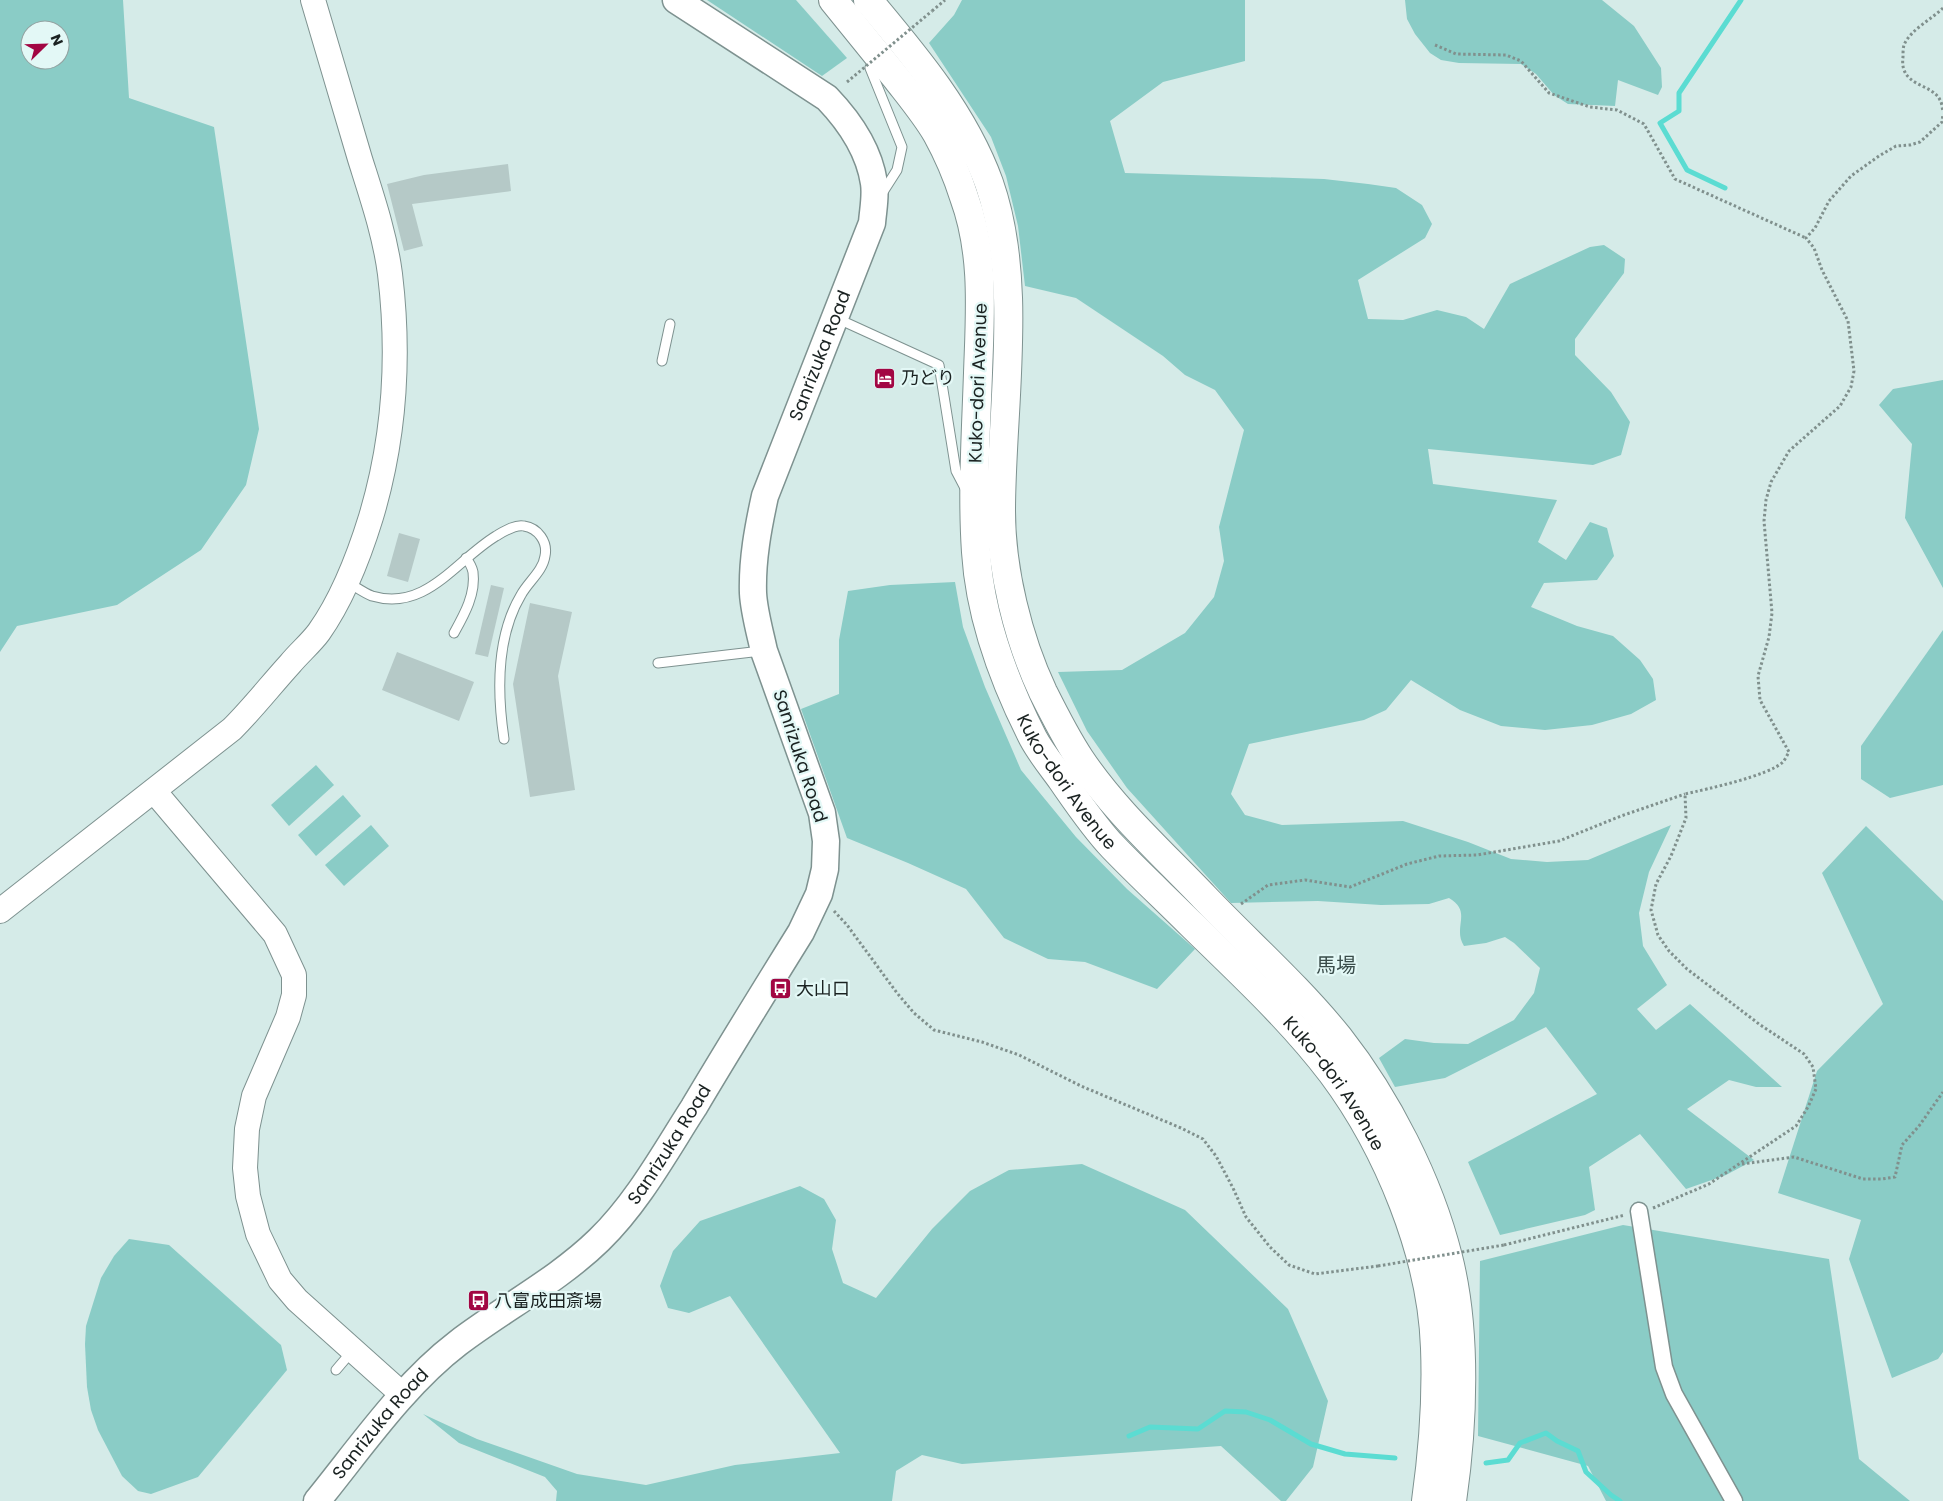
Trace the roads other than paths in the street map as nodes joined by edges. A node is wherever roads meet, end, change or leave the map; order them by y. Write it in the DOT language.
graph roads {
  1 [pos="313,0"];
  2 [pos="676,0"];
  3 [pos="833,0"];
  4 [pos="868,0"];
  5 [pos="881,59"];
  6 [pos="874,205"];
  7 [pos="835,318"];
  8 [pos="670,324"];
  9 [pos="662,361"];
  10 [pos="974,503"];
  11 [pos="466,558"];
  12 [pos="346,582"];
  13 [pos="454,633"];
  14 [pos="764,651"];
  15 [pos="658,662"];
  16 [pos="504,739"];
  17 [pos="154,791"];
  18 [pos="0,910"];
  19 [pos="1639,1211"];
  20 [pos="353,1350"];
  21 [pos="336,1370"];
  22 [pos="404,1394"];
  23 [pos="317,1501"];
  24 [pos="1426,1501"];
  25 [pos="1452,1501"];
  26 [pos="1734,1501"];
  1 -- 12 [label="street"];
  2 -- 6 [label="main road, Sanrizuka Road"];
  3 -- 5 [label="highway, Kuko-dori Avenue"];
  4 -- 25 [label="highway, Kuko-dori Avenue"];
  5 -- 6 [label="lane"];
  5 -- 10 [label="highway, Kuko-dori Avenue"];
  6 -- 7 [label="main road, Sanrizuka Road"];
  7 -- 10 [label="lane"];
  7 -- 14 [label="main road, Sanrizuka Road"];
  8 -- 9 [label="lane"];
  10 -- 24 [label="highway, Kuko-dori Avenue"];
  11 -- 12 [label="lane"];
  11 -- 13 [label="lane"];
  11 -- 16 [label="lane"];
  12 -- 17 [label="street"];
  14 -- 15 [label="lane"];
  14 -- 22 [label="main road, Sanrizuka Road"];
  17 -- 18 [label="street"];
  17 -- 20 [label="street"];
  19 -- 26 [label="street"];
  20 -- 21 [label="lane"];
  20 -- 22 [label="street"];
  22 -- 23 [label="main road, Sanrizuka Road"];
}
